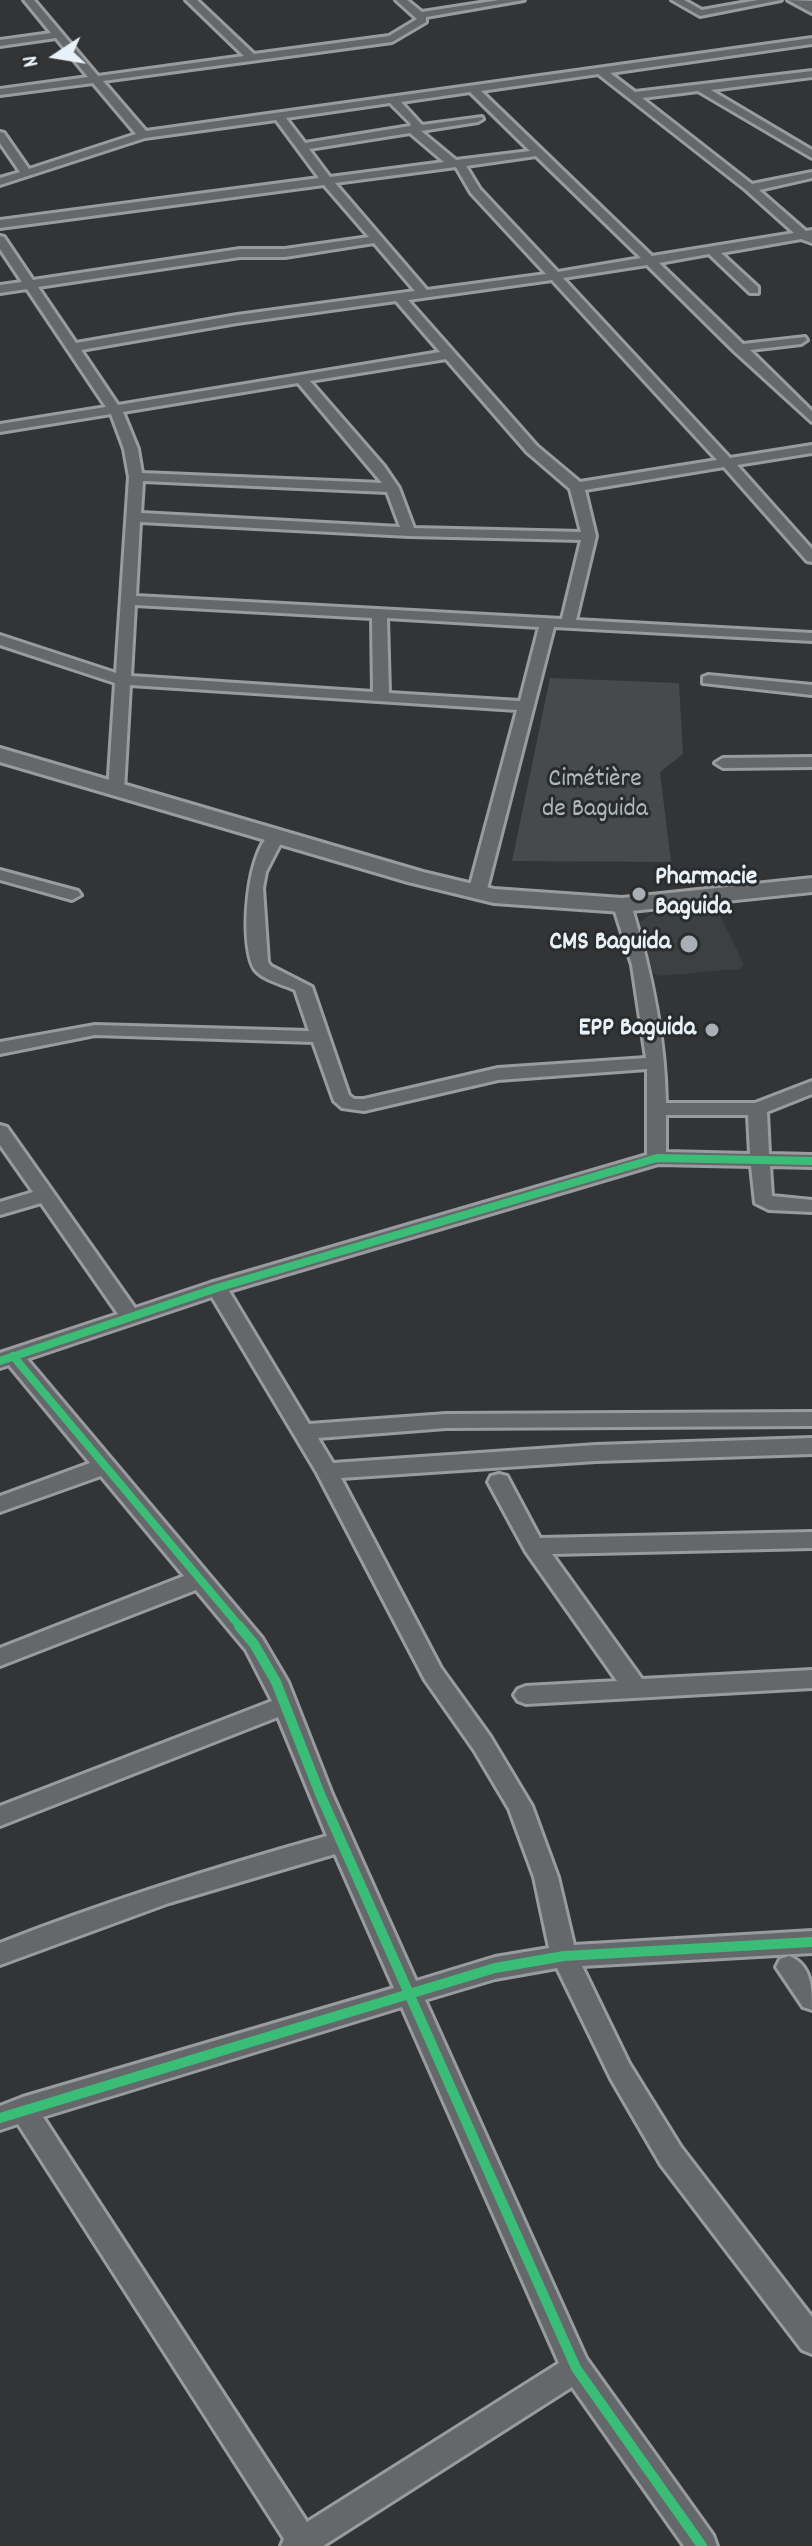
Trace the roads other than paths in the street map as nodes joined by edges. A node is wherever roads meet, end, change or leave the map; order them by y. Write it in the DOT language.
graph roads {
  1 [pos="29,0"];
  2 [pos="191,0"];
  3 [pos="401,0"];
  4 [pos="519,0"];
  5 [pos="677,0"];
  6 [pos="776,0"];
  7 [pos="797,0"];
  8 [pos="812,8"];
  9 [pos="420,15"];
  10 [pos="59,35"];
  11 [pos="812,41"];
  12 [pos="0,43"];
  13 [pos="252,58"];
  14 [pos="601,71"];
  15 [pos="812,74"];
  16 [pos="96,79"];
  17 [pos="699,87"];
  18 [pos="473,89"];
  19 [pos="0,92"];
  20 [pos="632,96"];
  21 [pos="393,100"];
  22 [pos="279,116"];
  23 [pos="478,119"];
  24 [pos="415,128"];
  25 [pos="0,135"];
  26 [pos="143,135"];
  27 [pos="300,147"];
  28 [pos="537,153"];
  29 [pos="812,155"];
  30 [pos="456,164"];
  31 [pos="26,173"];
  32 [pos="812,175"];
  33 [pos="0,182"];
  34 [pos="328,182"];
  35 [pos="750,188"];
  36 [pos="0,224"];
  37 [pos="809,237"];
  38 [pos="377,239"];
  39 [pos="0,240"];
  40 [pos="712,251"];
  41 [pos="651,261"];
  42 [pos="555,276"];
  43 [pos="30,285"];
  44 [pos="0,289"];
  45 [pos="754,290"];
  46 [pos="423,293"];
  47 [pos="398,296"];
  48 [pos="801,340"];
  49 [pos="73,347"];
  50 [pos="738,348"];
  51 [pos="447,355"];
  52 [pos="302,380"];
  53 [pos="116,411"];
  54 [pos="812,418"];
  55 [pos="0,428"];
  56 [pos="812,449"];
  57 [pos="727,463"];
  58 [pos="136,477"];
  59 [pos="577,487"];
  60 [pos="392,488"];
  61 [pos="134,517"];
  62 [pos="409,532"];
  63 [pos="589,536"];
  64 [pos="812,558"];
  65 [pos="129,600"];
  66 [pos="379,615"];
  67 [pos="548,622"];
  68 [pos="568,623"];
  69 [pos="812,637"];
  70 [pos="0,640"];
  71 [pos="122,680"];
  72 [pos="708,680"];
  73 [pos="812,690"];
  74 [pos="381,696"];
  75 [pos="525,706"];
  76 [pos="2,758"];
  77 [pos="812,762"];
  78 [pos="723,763"];
  79 [pos="116,791"];
  80 [pos="277,835"];
  81 [pos="0,875"];
  82 [pos="812,885"];
  83 [pos="477,893"];
  84 [pos="72,895"];
  85 [pos="622,905"];
  86 [pos="322,1037"];
  87 [pos="0,1048"];
  88 [pos="656,1063"];
  89 [pos="812,1087"];
  90 [pos="655,1109"];
  91 [pos="757,1109"];
  92 [pos="0,1131"];
  93 [pos="657,1158"];
  94 [pos="758,1159"];
  95 [pos="812,1161"];
  96 [pos="46,1195"];
  97 [pos="812,1206"];
  98 [pos="0,1209"];
  99 [pos="217,1288"];
  100 [pos="131,1317"];
  101 [pos="7,1359"];
  102 [pos="812,1419"];
  103 [pos="303,1432"];
  104 [pos="812,1446"];
  105 [pos="105,1466"];
  106 [pos="327,1471"];
  107 [pos="499,1482"];
  108 [pos="0,1504"];
  109 [pos="812,1540"];
  110 [pos="534,1546"];
  111 [pos="200,1579"];
  112 [pos="0,1657"];
  113 [pos="812,1679"];
  114 [pos="635,1688"];
  115 [pos="526,1695"];
  116 [pos="285,1705"];
  117 [pos="0,1816"];
  118 [pos="342,1842"];
  119 [pos="812,1942"];
  120 [pos="0,1954"];
  121 [pos="564,1956"];
  122 [pos="789,1967"];
  123 [pos="411,1995"];
  124 [pos="812,1999"];
  125 [pos="12,2114"];
  126 [pos="812,2340"];
  127 [pos="576,2368"];
  128 [pos="300,2544"];
  129 [pos="702,2546"];
  1 -- 10 [label="street"];
  2 -- 13 [label="street"];
  3 -- 9 [label="street"];
  4 -- 9 [label="street"];
  5 -- 6 [label="street"];
  7 -- 8 [label="highway"];
  9 -- 13 [label="street"];
  10 -- 12 [label="street"];
  10 -- 16 [label="street"];
  11 -- 14 [label="street"];
  13 -- 16 [label="street"];
  14 -- 18 [label="street"];
  14 -- 20 [label="street"];
  15 -- 17 [label="street"];
  16 -- 19 [label="street"];
  16 -- 26 [label="street"];
  17 -- 20 [label="street"];
  17 -- 29 [label="street"];
  18 -- 21 [label="street"];
  18 -- 28 [label="street"];
  20 -- 35 [label="street"];
  21 -- 22 [label="street"];
  21 -- 24 [label="street"];
  22 -- 26 [label="street"];
  22 -- 27 [label="street"];
  23 -- 24 [label="street"];
  24 -- 27 [label="street"];
  24 -- 30 [label="street"];
  25 -- 31 [label="street"];
  26 -- 31 [label="street"];
  27 -- 34 [label="street"];
  28 -- 30 [label="street"];
  28 -- 41 [label="street"];
  30 -- 34 [label="street"];
  30 -- 42 [label="street"];
  31 -- 33 [label="street"];
  32 -- 35 [label="street"];
  34 -- 36 [label="street"];
  34 -- 38 [label="street"];
  35 -- 37 [label="street"];
  37 -- 40 [label="street"];
  38 -- 43 [label="street"];
  38 -- 46 [label="street"];
  39 -- 43 [label="street"];
  40 -- 41 [label="street"];
  40 -- 45 [label="street"];
  41 -- 42 [label="street"];
  41 -- 50 [label="street"];
  42 -- 46 [label="street"];
  42 -- 57 [label="street"];
  43 -- 44 [label="street"];
  43 -- 49 [label="street"];
  46 -- 47 [label="street"];
  47 -- 49 [label="street"];
  47 -- 51 [label="street"];
  48 -- 50 [label="street"];
  49 -- 53 [label="street"];
  50 -- 54 [label="street"];
  51 -- 52 [label="street"];
  51 -- 59 [label="street"];
  52 -- 53 [label="street"];
  52 -- 60 [label="street"];
  53 -- 55 [label="street"];
  53 -- 58 [label="street"];
  56 -- 57 [label="street"];
  57 -- 59 [label="street"];
  57 -- 64 [label="street"];
  58 -- 60 [label="street"];
  58 -- 61 [label="street"];
  59 -- 63 [label="street"];
  60 -- 62 [label="street"];
  61 -- 62 [label="street"];
  61 -- 65 [label="street"];
  62 -- 63 [label="street"];
  63 -- 68 [label="street"];
  65 -- 66 [label="street"];
  65 -- 71 [label="street"];
  66 -- 67 [label="street"];
  66 -- 74 [label="street"];
  67 -- 68 [label="street"];
  67 -- 75 [label="street"];
  68 -- 69 [label="street"];
  70 -- 71 [label="street"];
  71 -- 74 [label="street"];
  71 -- 79 [label="street"];
  72 -- 73 [label="street"];
  74 -- 75 [label="street"];
  75 -- 83 [label="street"];
  76 -- 79 [label="street"];
  77 -- 78 [label="street"];
  79 -- 80 [label="street"];
  80 -- 83 [label="street"];
  80 -- 86 [label="street"];
  81 -- 84 [label="street"];
  82 -- 85 [label="street"];
  83 -- 85 [label="street"];
  85 -- 88 [label="street"];
  86 -- 87 [label="street"];
  86 -- 88 [label="street"];
  88 -- 90 [label="street"];
  89 -- 91 [label="street"];
  90 -- 91 [label="street"];
  90 -- 93 [label="street"];
  91 -- 94 [label="street"];
  92 -- 96 [label="street"];
  93 -- 94 [label="street"];
  93 -- 99 [label="street"];
  94 -- 95 [label="street"];
  94 -- 97 [label="street"];
  96 -- 98 [label="street"];
  96 -- 100 [label="street"];
  99 -- 100 [label="street"];
  99 -- 103 [label="street"];
  100 -- 101 [label="street"];
  101 -- 105 [label="street"];
  102 -- 103 [label="street"];
  103 -- 106 [label="street"];
  104 -- 106 [label="street"];
  105 -- 108 [label="street"];
  105 -- 111 [label="street"];
  106 -- 121 [label="street"];
  107 -- 110 [label="street"];
  109 -- 110 [label="street"];
  110 -- 114 [label="street"];
  111 -- 112 [label="street"];
  111 -- 116 [label="street"];
  113 -- 114 [label="street"];
  114 -- 115 [label="street"];
  116 -- 117 [label="street"];
  116 -- 118 [label="street"];
  118 -- 120 [label="street"];
  118 -- 123 [label="street"];
  119 -- 121 [label="street"];
  121 -- 123 [label="street"];
  121 -- 126 [label="street"];
  122 -- 124 [label="street"];
  123 -- 125 [label="street"];
  123 -- 127 [label="street"];
  125 -- 128 [label="street"];
  127 -- 128 [label="street"];
  127 -- 129 [label="street"];
}
